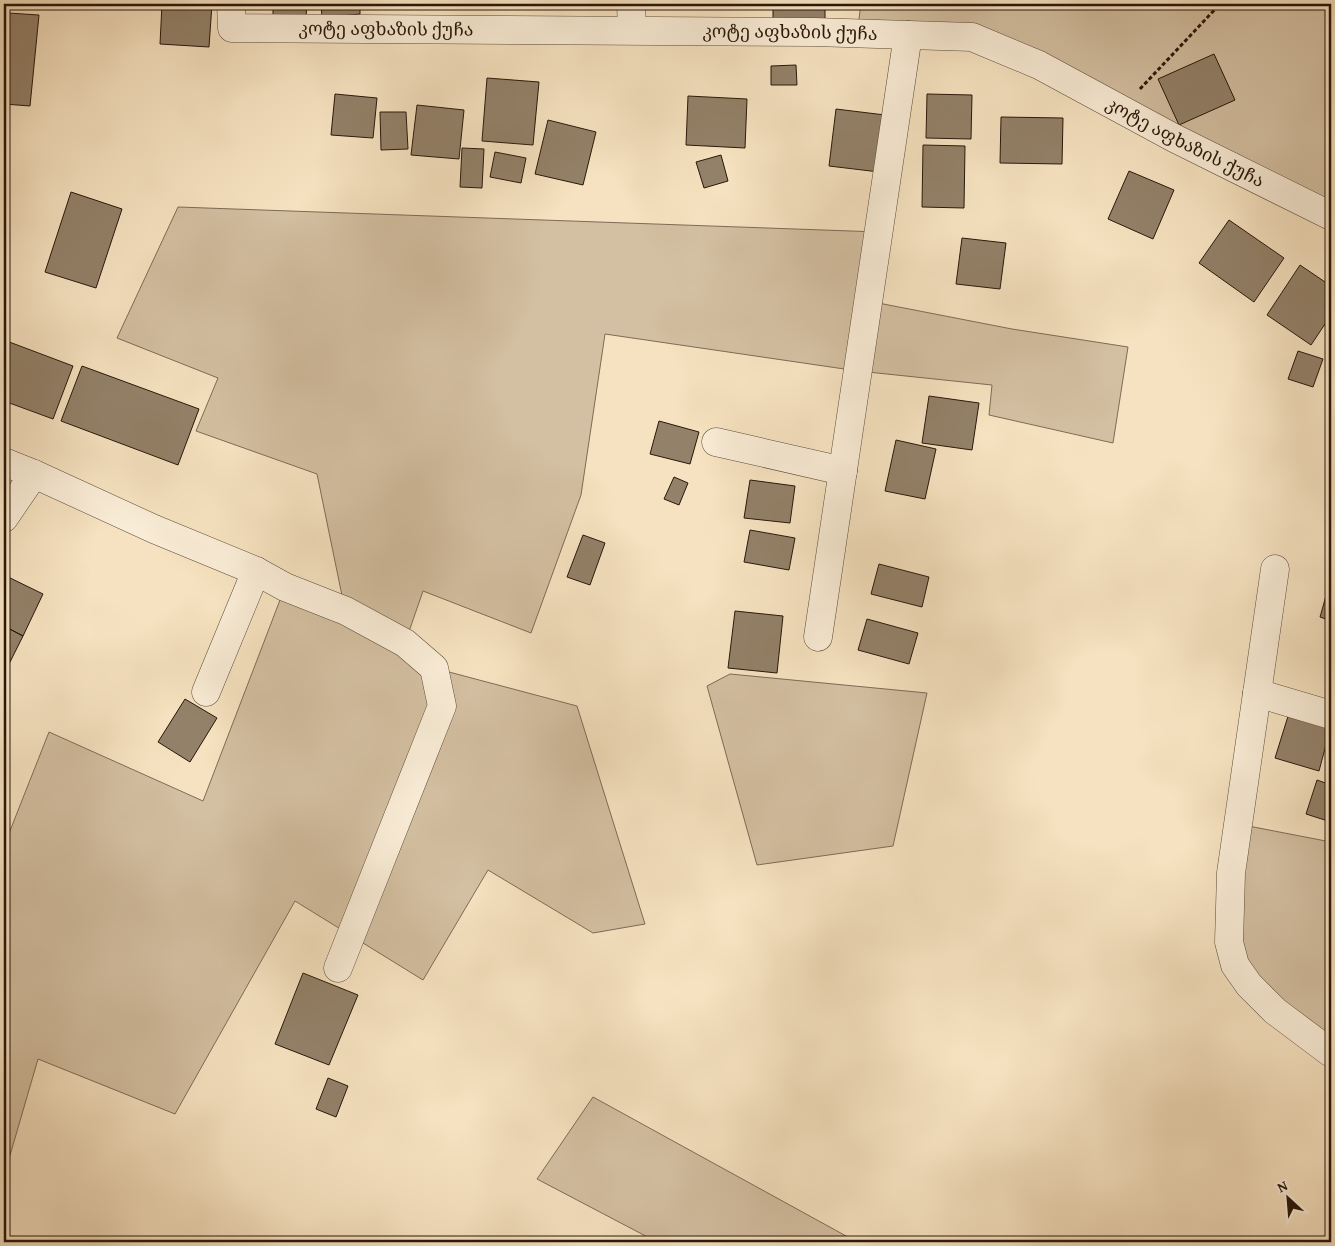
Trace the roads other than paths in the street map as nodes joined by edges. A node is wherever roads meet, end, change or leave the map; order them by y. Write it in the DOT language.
graph roads {
  1 [pos="231,4"];
  2 [pos="631,17"];
  3 [pos="908,35"];
  4 [pos="1331,216"];
  5 [pos="716,442"];
  6 [pos="4,462"];
  7 [pos="843,471"];
  8 [pos="34,474"];
  9 [pos="4,518"];
  10 [pos="1275,569"];
  11 [pos="256,571"];
  12 [pos="818,637"];
  13 [pos="206,692"];
  14 [pos="1257,693"];
  15 [pos="1331,714"];
  16 [pos="338,968"];
  17 [pos="1331,1053"];
  1 -- 2 [label="street, კოტე აფხაზის ქუჩა"];
  2 -- 3 [label="street, კოტე აფხაზის ქუჩა"];
  3 -- 4 [label="street, კოტე აფხაზის ქუჩა"];
  3 -- 7 [label="street"];
  5 -- 7 [label="street"];
  6 -- 8 [label="street"];
  7 -- 12 [label="street"];
  8 -- 9 [label="street"];
  8 -- 11 [label="street"];
  10 -- 14 [label="street"];
  11 -- 13 [label="street"];
  11 -- 16 [label="street"];
  14 -- 15 [label="street"];
  14 -- 17 [label="street"];
}
